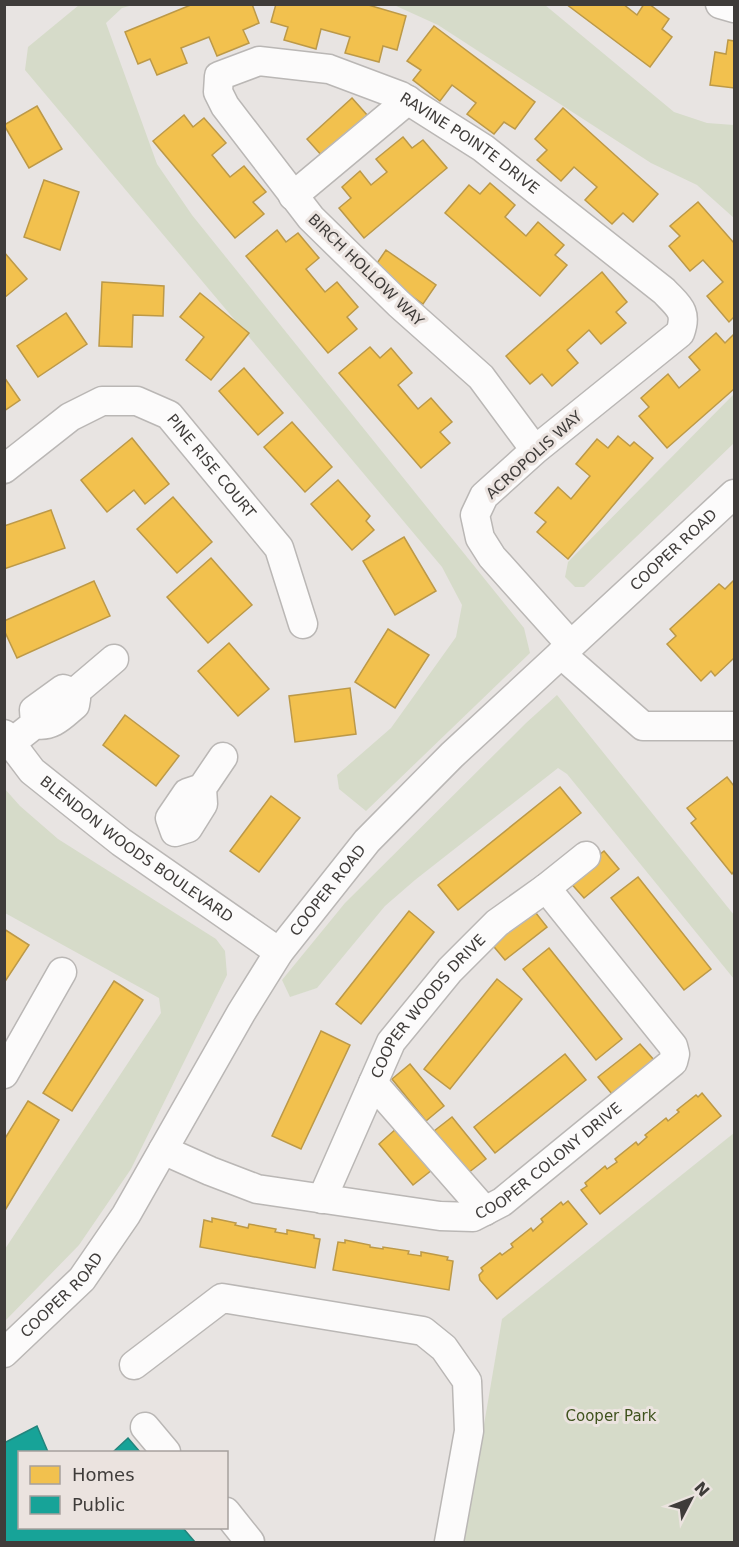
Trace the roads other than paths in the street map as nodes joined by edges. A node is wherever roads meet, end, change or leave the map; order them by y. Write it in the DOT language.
graph roads {
  1 [pos="219,76"];
  2 [pos="408,100"];
  3 [pos="293,196"];
  4 [pos="682,311"];
  5 [pos="535,450"];
  6 [pos="4,469"];
  7 [pos="735,494"];
  8 [pos="303,624"];
  9 [pos="566,649"];
  10 [pos="114,659"];
  11 [pos="735,726"];
  12 [pos="8,738"];
  13 [pos="223,757"];
  14 [pos="585,856"];
  15 [pos="151,863"];
  16 [pos="546,888"];
  17 [pos="279,952"];
  18 [pos="62,972"];
  19 [pos="4,1074"];
  20 [pos="373,1083"];
  21 [pos="163,1150"];
  22 [pos="322,1199"];
  23 [pos="485,1211"];
  24 [pos="4,1353"];
  25 [pos="134,1365"];
  26 [pos="145,1427"];
  27 [pos="165,1451"];
  28 [pos="228,1514"];
  29 [pos="250,1542"];
  30 [pos="449,1542"];
  1 -- 2 [label="street, RAVINE POINTE DRIVE"];
  1 -- 3 [label="street, BIRCH HOLLOW WAY"];
  2 -- 3 [label="street"];
  2 -- 4 [label="street, RAVINE POINTE DRIVE"];
  3 -- 5 [label="street, BIRCH HOLLOW WAY"];
  4 -- 5 [label="street, ACROPOLIS WAY"];
  5 -- 9 [label="street, ACROPOLIS WAY"];
  6 -- 8 [label="street, PINE RISE COURT"];
  7 -- 9 [label="street, COOPER ROAD"];
  9 -- 11 [label="street, ACROPOLIS WAY"];
  9 -- 17 [label="street, COOPER ROAD"];
  10 -- 12 [label="street"];
  12 -- 15 [label="street, BLENDON WOODS BOULEVARD"];
  13 -- 15 [label="street"];
  14 -- 16 [label="street, COOPER WOODS DRIVE"];
  15 -- 17 [label="street, BLENDON WOODS BOULEVARD"];
  16 -- 20 [label="street, COOPER WOODS DRIVE"];
  16 -- 23 [label="street, COOPER COLONY DRIVE"];
  17 -- 21 [label="street, COOPER ROAD"];
  18 -- 19 [label="street"];
  20 -- 22 [label="street, COOPER WOODS DRIVE"];
  20 -- 23 [label="street"];
  21 -- 22 [label="street, COOPER COLONY DRIVE"];
  21 -- 24 [label="street, COOPER ROAD"];
  22 -- 23 [label="street, COOPER COLONY DRIVE"];
  25 -- 30 [label="street"];
  26 -- 27 [label="street"];
  28 -- 29 [label="street"];
}
